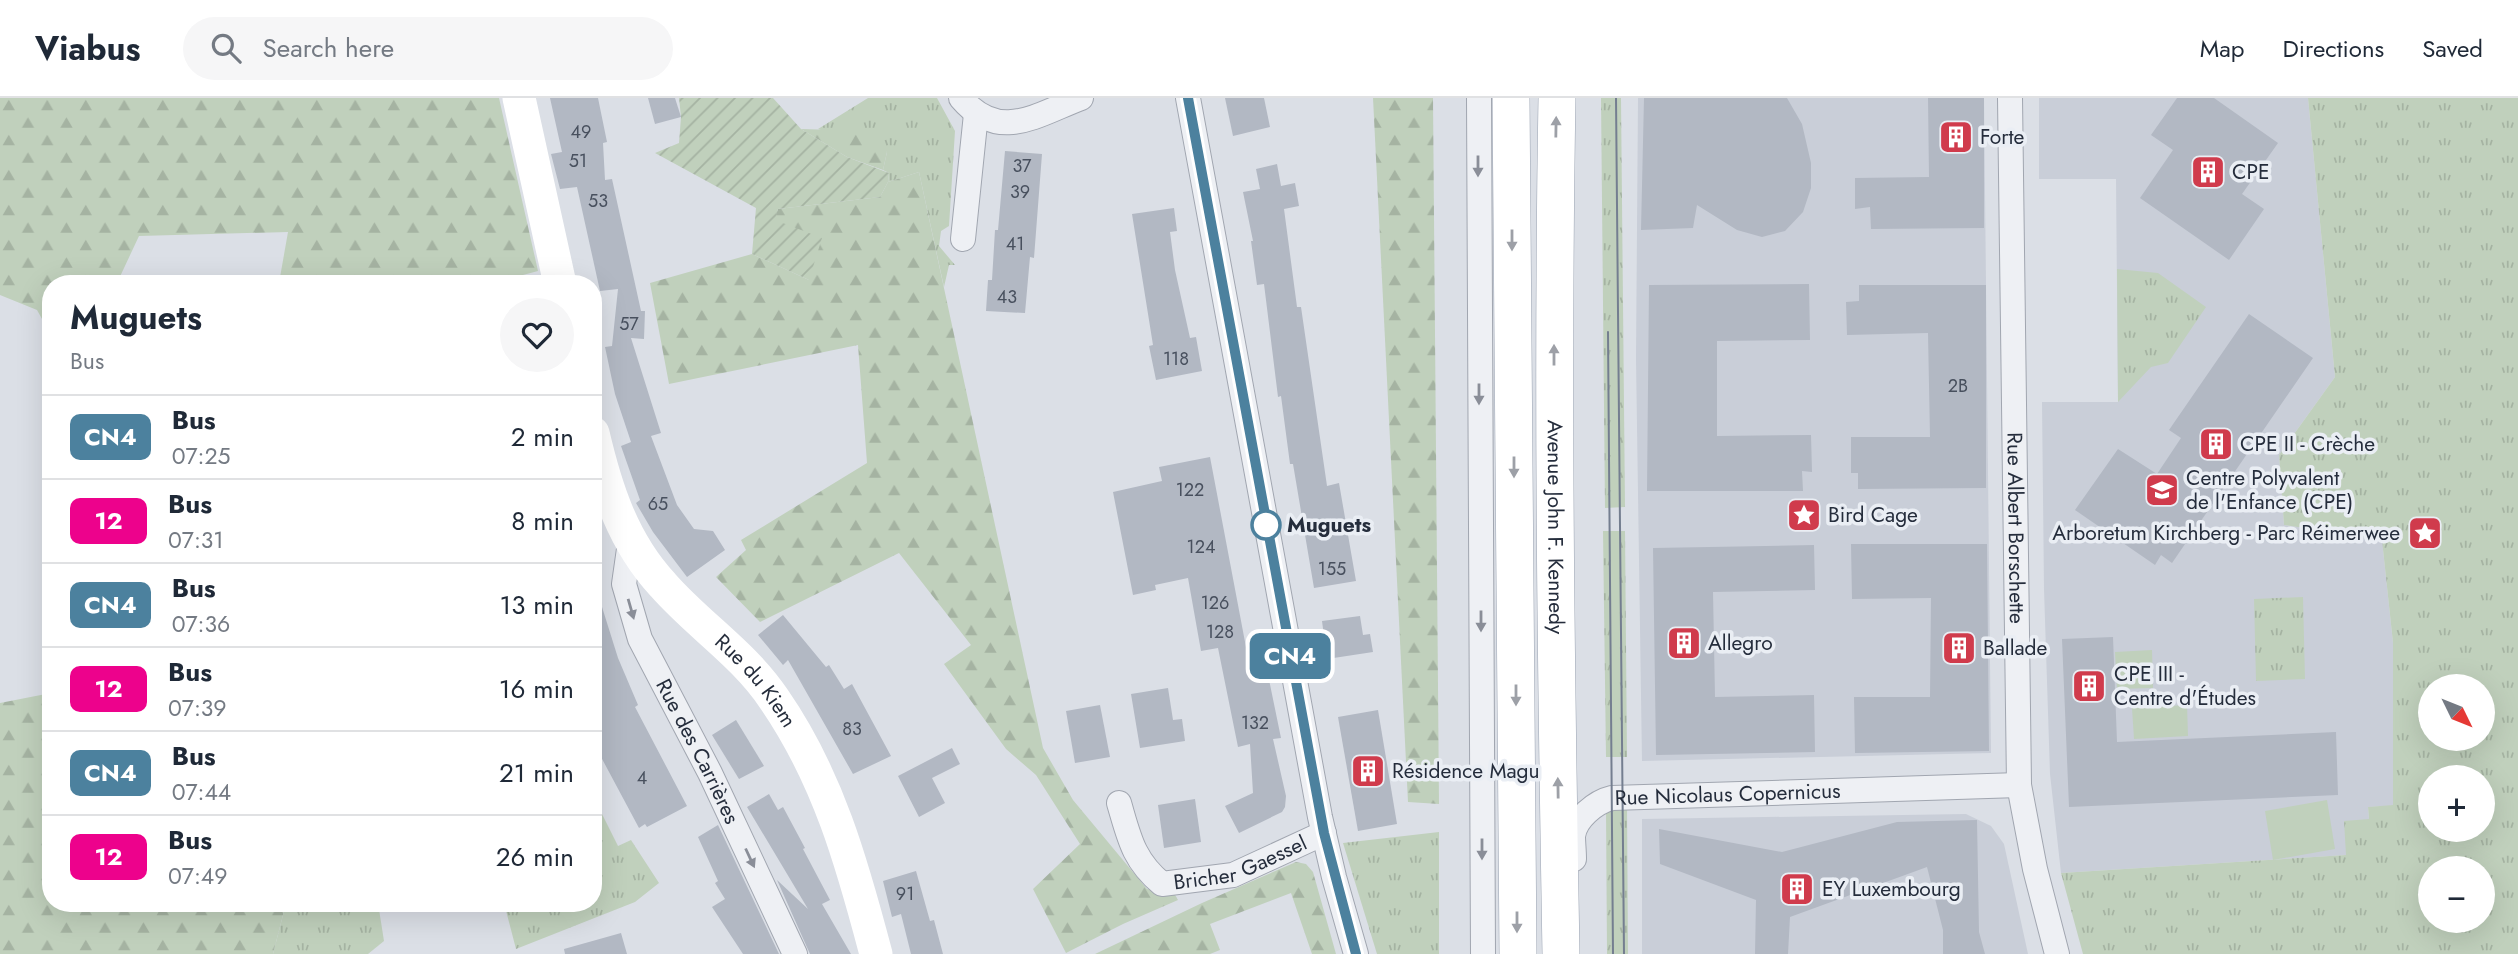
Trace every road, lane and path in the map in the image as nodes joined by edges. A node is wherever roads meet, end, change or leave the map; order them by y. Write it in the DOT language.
graph roads {
  1 [pos="519,98"];
  2 [pos="1081,98"];
  3 [pos="1188,98"];
  4 [pos="1479,98"];
  5 [pos="1511,98"];
  6 [pos="1557,98"];
  7 [pos="2010,98"];
  8 [pos="968,106"];
  9 [pos="963,239"];
  10 [pos="558,275"];
  11 [pos="602,464"];
  12 [pos="630,542"];
  13 [pos="2019,785"];
  14 [pos="1119,803"];
  15 [pos="1324,833"];
  16 [pos="795,954"];
  17 [pos="876,954"];
  18 [pos="1356,954"];
  19 [pos="1483,954"];
  20 [pos="1518,954"];
  21 [pos="1562,954"];
  22 [pos="1575,954"];
  23 [pos="2057,954"];
  1 -- 10 [label="main road"];
  2 -- 8 [label="street"];
  3 -- 15 [label="street"];
  4 -- 19 [label="street, one-way"];
  5 -- 20 [label="main road, Avenue John F. Kennedy, one-way"];
  21 -- 6 [label="main road, Avenue John F. Kennedy, one-way"];
  7 -- 13 [label="street, Rue Albert Borschette"];
  8 -- 9 [label="street"];
  11 -- 12 [label="main road, Rue du Kiem"];
  12 -- 16 [label="street, Rue des Carrières, one-way"];
  12 -- 17 [label="main road, Rue du Kiem"];
  13 -- 22 [label="street, Rue Nicolaus Copernicus"];
  13 -- 23 [label="street, Rue Albert Borschette"];
  14 -- 15 [label="street, Bricher Gaessel"];
  15 -- 18 [label="street"];
}
